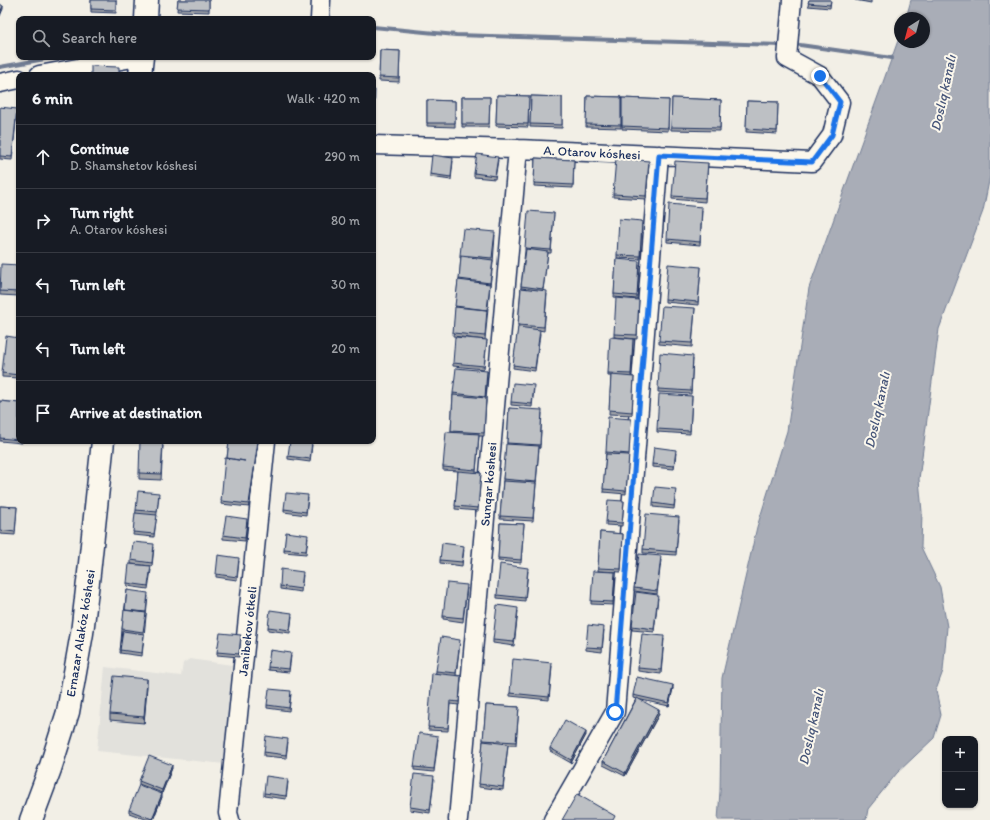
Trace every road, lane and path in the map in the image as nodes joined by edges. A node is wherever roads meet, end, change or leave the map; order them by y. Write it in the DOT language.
graph roads {
  1 [pos="148,0"];
  2 [pos="321,0"];
  3 [pos="792,0"];
  4 [pos="146,16"];
  5 [pos="320,16"];
  6 [pos="122,60"];
  7 [pos="142,60"];
  8 [pos="56,72"];
  9 [pos="140,72"];
  10 [pos="16,79"];
  11 [pos="0,82"];
  12 [pos="376,145"];
  13 [pos="518,149"];
  14 [pos="659,155"];
  15 [pos="103,444"];
  16 [pos="266,444"];
  17 [pos="31,820"];
  18 [pos="230,820"];
  19 [pos="458,820"];
  20 [pos="553,820"];
  1 -- 4 [label="main road"];
  2 -- 5 [label="street"];
  3 -- 14 [label="street, A. Otarov kóshesi"];
  6 -- 8 [label="street"];
  7 -- 9 [label="main road"];
  10 -- 11 [label="street"];
  12 -- 13 [label="street, A. Otarov kóshesi"];
  13 -- 14 [label="street, A. Otarov kóshesi"];
  13 -- 19 [label="street, Sunqar kóshesi"];
  14 -- 20 [label="street"];
  15 -- 17 [label="main road, Ernazar Alakóz kóshesi"];
  16 -- 18 [label="street, Janibekov ótkeli"];
}
